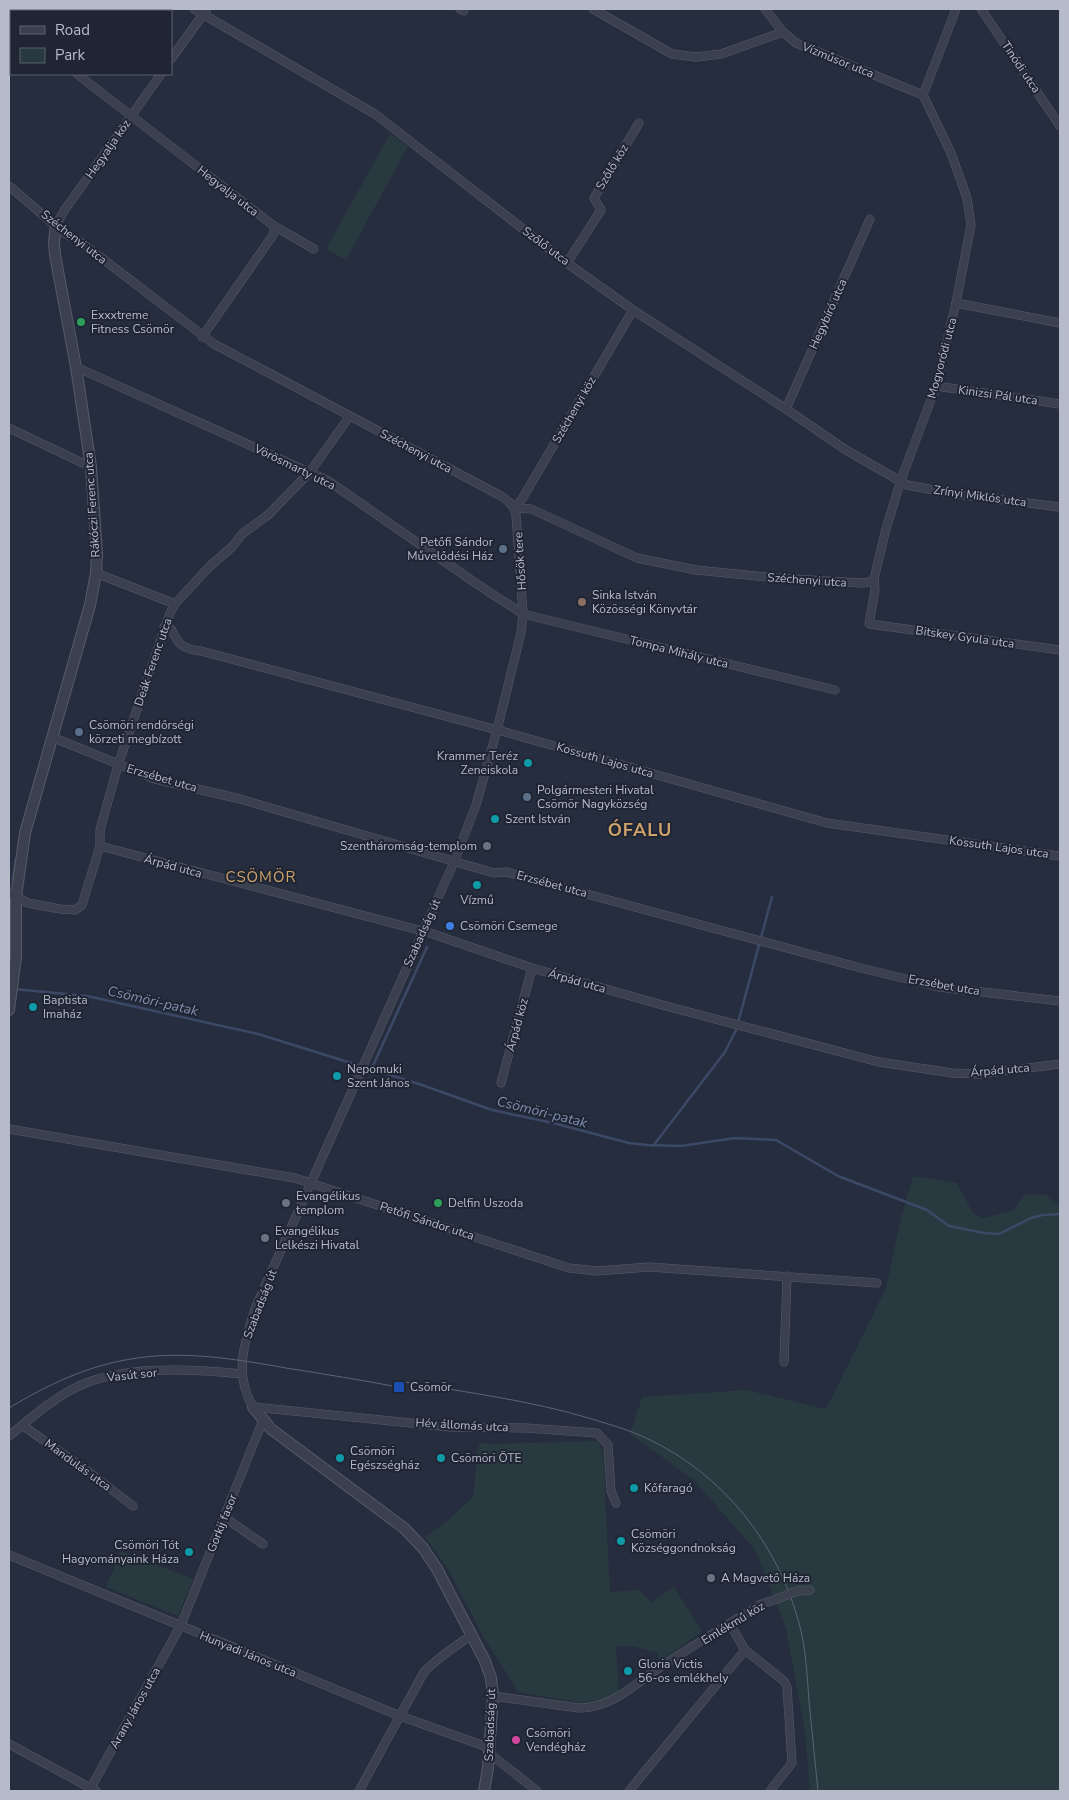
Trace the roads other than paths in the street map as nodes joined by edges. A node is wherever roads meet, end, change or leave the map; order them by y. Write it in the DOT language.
graph roads {
  1 [pos="194,9"];
  2 [pos="593,9"];
  3 [pos="764,9"];
  4 [pos="956,9"];
  5 [pos="981,9"];
  6 [pos="205,11"];
  7 [pos="783,32"];
  8 [pos="172,58"];
  9 [pos="78,75"];
  10 [pos="160,75"];
  11 [pos="923,95"];
  12 [pos="131,116"];
  13 [pos="639,123"];
  14 [pos="1060,126"];
  15 [pos="9,186"];
  16 [pos="870,219"];
  17 [pos="56,225"];
  18 [pos="274,226"];
  19 [pos="314,249"];
  20 [pos="567,263"];
  21 [pos="956,303"];
  22 [pos="632,310"];
  23 [pos="1060,323"];
  24 [pos="202,337"];
  25 [pos="76,366"];
  26 [pos="936,386"];
  27 [pos="1060,404"];
  28 [pos="786,409"];
  29 [pos="349,417"];
  30 [pos="9,428"];
  31 [pos="91,468"];
  32 [pos="310,472"];
  33 [pos="901,480"];
  34 [pos="1060,507"];
  35 [pos="514,508"];
  36 [pos="96,573"];
  37 [pos="874,579"];
  38 [pos="176,604"];
  39 [pos="524,614"];
  40 [pos="870,624"];
  41 [pos="164,627"];
  42 [pos="1060,650"];
  43 [pos="835,690"];
  44 [pos="497,730"];
  45 [pos="52,737"];
  46 [pos="118,765"];
  47 [pos="100,846"];
  48 [pos="1060,856"];
  49 [pos="454,862"];
  50 [pos="12,895"];
  51 [pos="422,932"];
  52 [pos="532,968"];
  53 [pos="1060,1001"];
  54 [pos="9,1010"];
  55 [pos="1060,1064"];
  56 [pos="501,1083"];
  57 [pos="9,1129"];
  58 [pos="310,1183"];
  59 [pos="787,1276"];
  60 [pos="877,1283"];
  61 [pos="784,1362"];
  62 [pos="242,1374"];
  63 [pos="253,1407"];
  64 [pos="263,1420"];
  65 [pos="22,1425"];
  66 [pos="9,1436"];
  67 [pos="616,1503"];
  68 [pos="133,1506"];
  69 [pos="224,1517"];
  70 [pos="263,1544"];
  71 [pos="9,1555"];
  72 [pos="810,1590"];
  73 [pos="730,1624"];
  74 [pos="180,1626"];
  75 [pos="472,1635"];
  76 [pos="745,1650"];
  77 [pos="493,1696"];
  78 [pos="400,1716"];
  79 [pos="9,1744"];
  80 [pos="489,1750"];
  81 [pos="92,1790"];
  82 [pos="359,1791"];
  83 [pos="484,1791"];
  84 [pos="536,1791"];
  85 [pos="629,1791"];
  86 [pos="770,1791"];
  1 -- 6 [label="street, Szőlő utca"];
  2 -- 7 [label="street"];
  3 -- 7 [label="street, Vízműsor utca"];
  4 -- 11 [label="street"];
  5 -- 14 [label="street, Tinódi utca"];
  6 -- 8 [label="street"];
  6 -- 20 [label="street, Szőlő utca"];
  7 -- 11 [label="street, Vízműsor utca"];
  9 -- 12 [label="street, Hegyalja utca"];
  10 -- 12 [label="street, Hegyalja köz"];
  11 -- 21 [label="street, Mogyoródi utca"];
  12 -- 17 [label="street, Hegyalja köz"];
  12 -- 18 [label="street, Hegyalja utca"];
  13 -- 20 [label="street, Szőlő köz"];
  15 -- 17 [label="street, Széchenyi utca"];
  16 -- 28 [label="street, Hegybíró utca"];
  17 -- 24 [label="street, Széchenyi utca"];
  17 -- 25 [label="street, Rákóczi Ferenc utca"];
  18 -- 19 [label="street, Hegyalja utca"];
  18 -- 24 [label="street"];
  20 -- 22 [label="street, Szőlő utca"];
  21 -- 23 [label="street"];
  21 -- 26 [label="street, Mogyoródi utca"];
  22 -- 28 [label="street, Szőlő utca"];
  22 -- 35 [label="street, Széchenyi köz"];
  24 -- 29 [label="street, Széchenyi utca"];
  25 -- 31 [label="street, Rákóczi Ferenc utca"];
  25 -- 32 [label="street, Vörösmarty utca"];
  26 -- 27 [label="street, Kinizsi Pál utca"];
  26 -- 33 [label="street, Mogyoródi utca"];
  28 -- 33 [label="street, Szőlő utca"];
  29 -- 32 [label="street, Deák Ferenc utca"];
  29 -- 35 [label="street, Széchenyi utca"];
  30 -- 31 [label="street"];
  31 -- 36 [label="street, Rákóczi Ferenc utca"];
  32 -- 38 [label="street, Deák Ferenc utca"];
  32 -- 39 [label="street, Vörösmarty utca"];
  33 -- 34 [label="street, Zrínyi Miklós utca"];
  33 -- 37 [label="street, Mogyoródi utca"];
  35 -- 37 [label="street, Széchenyi utca"];
  35 -- 39 [label="street, Hősök tere"];
  36 -- 38 [label="street"];
  36 -- 45 [label="street, Rákóczi Ferenc utca"];
  37 -- 40 [label="street, Mogyoródi utca"];
  38 -- 41 [label="street, Deák Ferenc utca"];
  39 -- 43 [label="street, Tompa Mihály utca"];
  39 -- 44 [label="street, Szabadság út"];
  40 -- 42 [label="street, Bitskey Gyula utca"];
  41 -- 44 [label="street, Kossuth Lajos utca"];
  41 -- 46 [label="street, Deák Ferenc utca"];
  44 -- 48 [label="street, Kossuth Lajos utca"];
  44 -- 49 [label="street, Szabadság út"];
  45 -- 46 [label="street, Erzsébet utca"];
  45 -- 50 [label="street, Rákóczi Ferenc utca"];
  46 -- 47 [label="street, Deák Ferenc utca"];
  46 -- 49 [label="street, Erzsébet utca"];
  47 -- 50 [label="street, Deák Ferenc utca"];
  47 -- 51 [label="street, Árpád utca"];
  49 -- 51 [label="street, Szabadság út"];
  49 -- 53 [label="street, Erzsébet utca"];
  50 -- 54 [label="street, Rákóczi Ferenc utca"];
  51 -- 52 [label="street, Árpád utca"];
  51 -- 58 [label="street, Szabadság út"];
  52 -- 55 [label="street, Árpád utca"];
  52 -- 56 [label="street, Árpád köz"];
  57 -- 58 [label="street, Petőfi Sándor utca"];
  58 -- 59 [label="street, Petőfi Sándor utca"];
  58 -- 62 [label="street, Szabadság út"];
  59 -- 60 [label="street, Petőfi Sándor utca"];
  59 -- 61 [label="street"];
  62 -- 63 [label="street, Szabadság út"];
  62 -- 65 [label="street, Vasút sor"];
  63 -- 64 [label="street, Szabadság út"];
  63 -- 67 [label="street, Hév állomás utca"];
  64 -- 69 [label="street, Gorkij fasor"];
  64 -- 75 [label="street, Szabadság út"];
  65 -- 66 [label="street, Vasút sor"];
  65 -- 68 [label="street, Mandulás utca"];
  69 -- 70 [label="street"];
  69 -- 74 [label="street, Gorkij fasor"];
  71 -- 74 [label="street, Hunyadi János utca"];
  72 -- 73 [label="street, Emlékmű köz, bridge"];
  73 -- 76 [label="street"];
  73 -- 77 [label="street, Emlékmű köz"];
  74 -- 78 [label="street, Hunyadi János utca"];
  74 -- 81 [label="street, Arany János utca"];
  75 -- 77 [label="street, Szabadság út"];
  75 -- 78 [label="street"];
  76 -- 85 [label="street"];
  76 -- 86 [label="street"];
  77 -- 80 [label="street, Szabadság út"];
  78 -- 80 [label="street, Hunyadi János utca"];
  78 -- 82 [label="street"];
  79 -- 81 [label="street"];
  80 -- 83 [label="street, Szabadság út"];
  80 -- 84 [label="street, Hunyadi János utca"];
}
